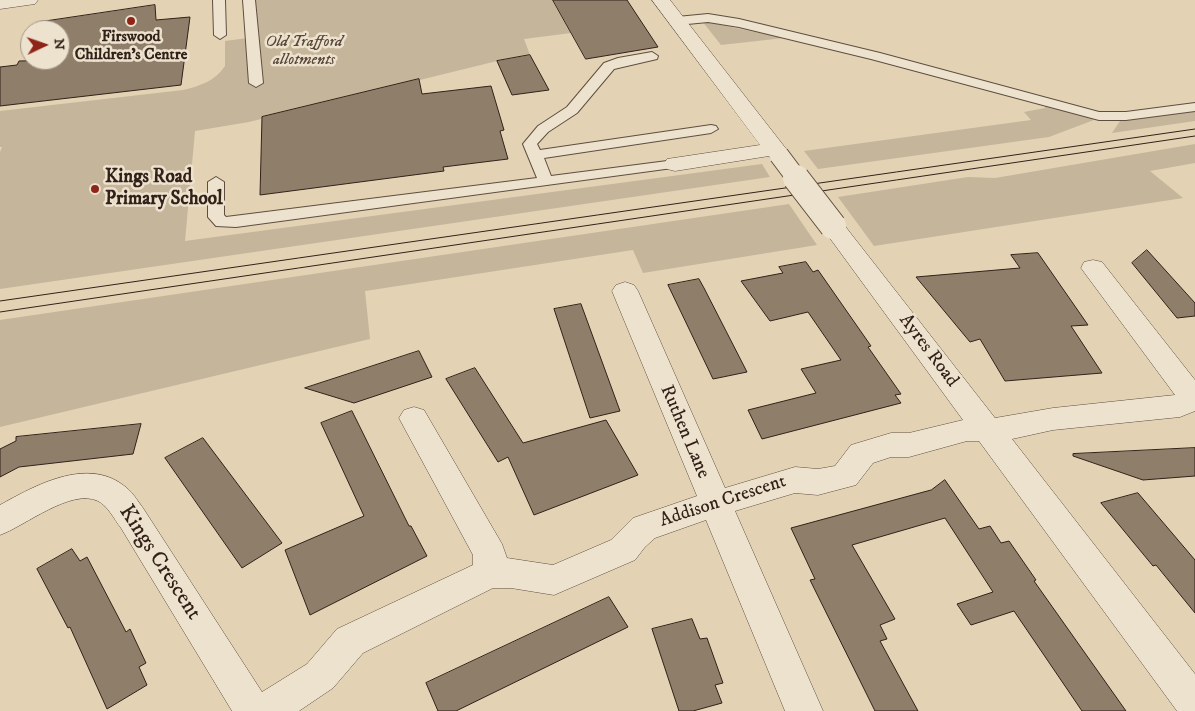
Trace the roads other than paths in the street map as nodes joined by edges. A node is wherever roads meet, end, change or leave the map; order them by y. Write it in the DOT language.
graph roads {
  1 [pos="29,0"];
  2 [pos="219,0"];
  3 [pos="249,0"];
  4 [pos="661,0"];
  5 [pos="0,4"];
  6 [pos="677,22"];
  7 [pos="220,35"];
  8 [pos="652,56"];
  9 [pos="256,83"];
  10 [pos="1195,107"];
  11 [pos="711,129"];
  12 [pos="776,152"];
  13 [pos="535,155"];
  14 [pos="675,164"];
  15 [pos="546,181"];
  16 [pos="216,182"];
  17 [pos="1093,268"];
  18 [pos="625,292"];
  19 [pos="1194,398"];
  20 [pos="414,418"];
  21 [pos="988,429"];
  22 [pos="714,504"];
  23 [pos="0,521"];
  24 [pos="490,573"];
  25 [pos="1195,704"];
  26 [pos="253,711"];
  27 [pos="266,711"];
  28 [pos="804,711"];
  1 -- 5 [label="street"];
  2 -- 7 [label="lane"];
  3 -- 9 [label="lane"];
  4 -- 6 [label="street, Ayres Road"];
  6 -- 10 [label="lane"];
  6 -- 12 [label="street, Ayres Road"];
  8 -- 13 [label="lane"];
  11 -- 13 [label="lane"];
  12 -- 14 [label="street"];
  12 -- 21 [label="street, Ayres Road, bridge"];
  13 -- 15 [label="lane"];
  14 -- 15 [label="lane"];
  15 -- 16 [label="lane"];
  17 -- 19 [label="street, Addison Crescent"];
  18 -- 22 [label="street, Ruthen Lane"];
  19 -- 21 [label="street, Addison Crescent"];
  20 -- 24 [label="street"];
  21 -- 22 [label="street, Addison Crescent"];
  21 -- 25 [label="street, Ayres Road"];
  22 -- 24 [label="street, Addison Crescent"];
  22 -- 28 [label="street, Ruthen Lane"];
  23 -- 26 [label="street, Kings Crescent"];
  24 -- 27 [label="street, Addison Crescent"];
}
